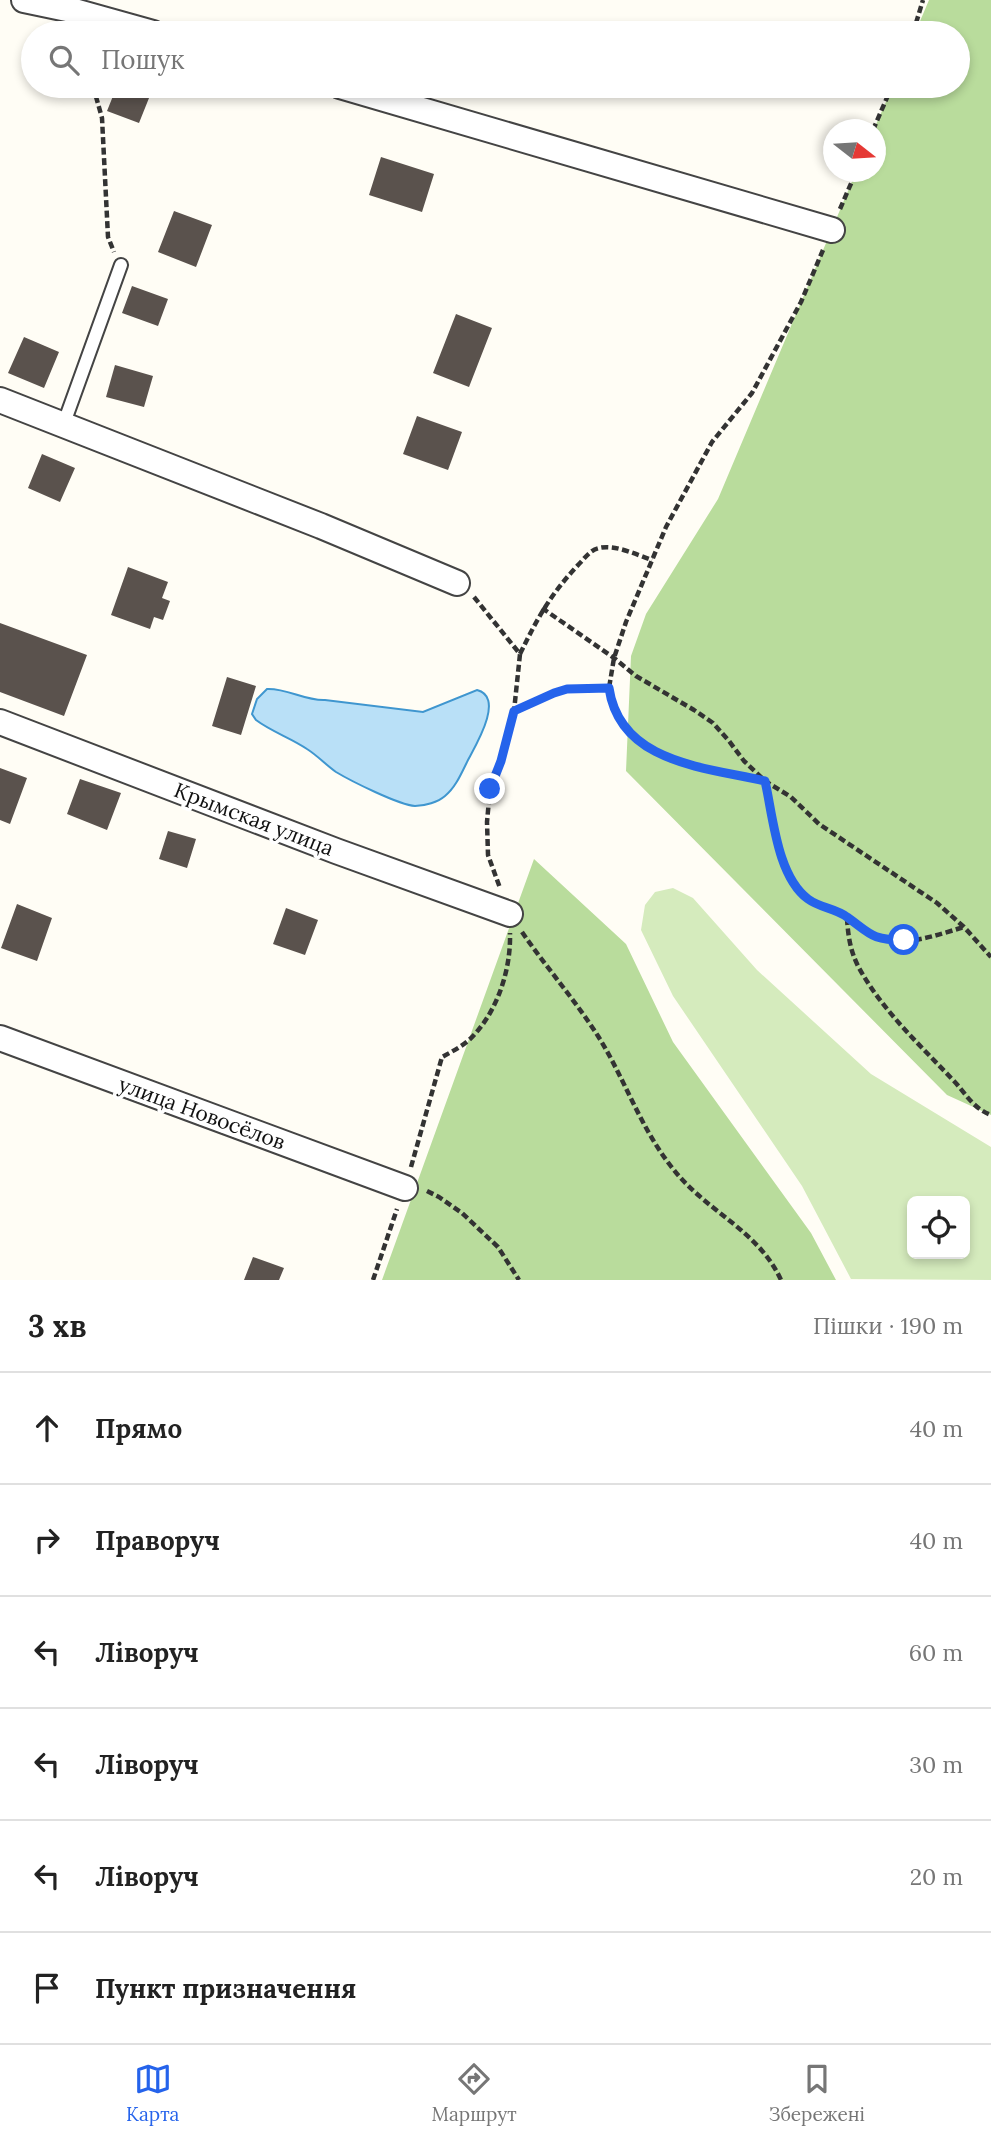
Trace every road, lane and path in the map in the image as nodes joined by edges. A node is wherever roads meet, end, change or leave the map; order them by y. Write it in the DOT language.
graph roads {
  1 [pos="24,0"];
  2 [pos="923,0"];
  3 [pos="110,21"];
  4 [pos="917,21"];
  5 [pos="96,98"];
  6 [pos="381,98"];
  7 [pos="886,98"];
  8 [pos="878,119"];
  9 [pos="852,182"];
  10 [pos="832,230"];
  11 [pos="121,265"];
  12 [pos="0,400"];
  13 [pos="64,424"];
  14 [pos="652,560"];
  15 [pos="457,583"];
  16 [pos="542,608"];
  17 [pos="520,654"];
  18 [pos="614,658"];
  19 [pos="609,688"];
  20 [pos="514,711"];
  21 [pos="0,722"];
  22 [pos="765,781"];
  23 [pos="510,914"];
  24 [pos="847,917"];
  25 [pos="964,927"];
  26 [pos="991,957"];
  27 [pos="0,1038"];
  28 [pos="442,1057"];
  29 [pos="991,1115"];
  30 [pos="411,1188"];
  31 [pos="519,1280"];
  32 [pos="781,1280"];
  1 -- 3 [label="street"];
  2 -- 4 [label="path"];
  5 -- 11 [label="path"];
  6 -- 10 [label="street"];
  7 -- 8 [label="path"];
  9 -- 10 [label="path"];
  10 -- 14 [label="path"];
  11 -- 13 [label="lane"];
  12 -- 13 [label="street"];
  13 -- 15 [label="street"];
  14 -- 16 [label="path"];
  14 -- 18 [label="path"];
  15 -- 17 [label="path"];
  16 -- 17 [label="path"];
  16 -- 18 [label="path"];
  17 -- 20 [label="path"];
  18 -- 19 [label="path"];
  18 -- 22 [label="path"];
  19 -- 20 [label="path"];
  19 -- 22 [label="path"];
  20 -- 23 [label="path"];
  21 -- 23 [label="street, Крымская улица"];
  22 -- 24 [label="path"];
  22 -- 25 [label="path"];
  23 -- 28 [label="path"];
  23 -- 32 [label="path"];
  24 -- 25 [label="path"];
  24 -- 29 [label="path"];
  25 -- 26 [label="path"];
  27 -- 30 [label="street, улица Новосёлов"];
  30 -- 31 [label="path"];
}
